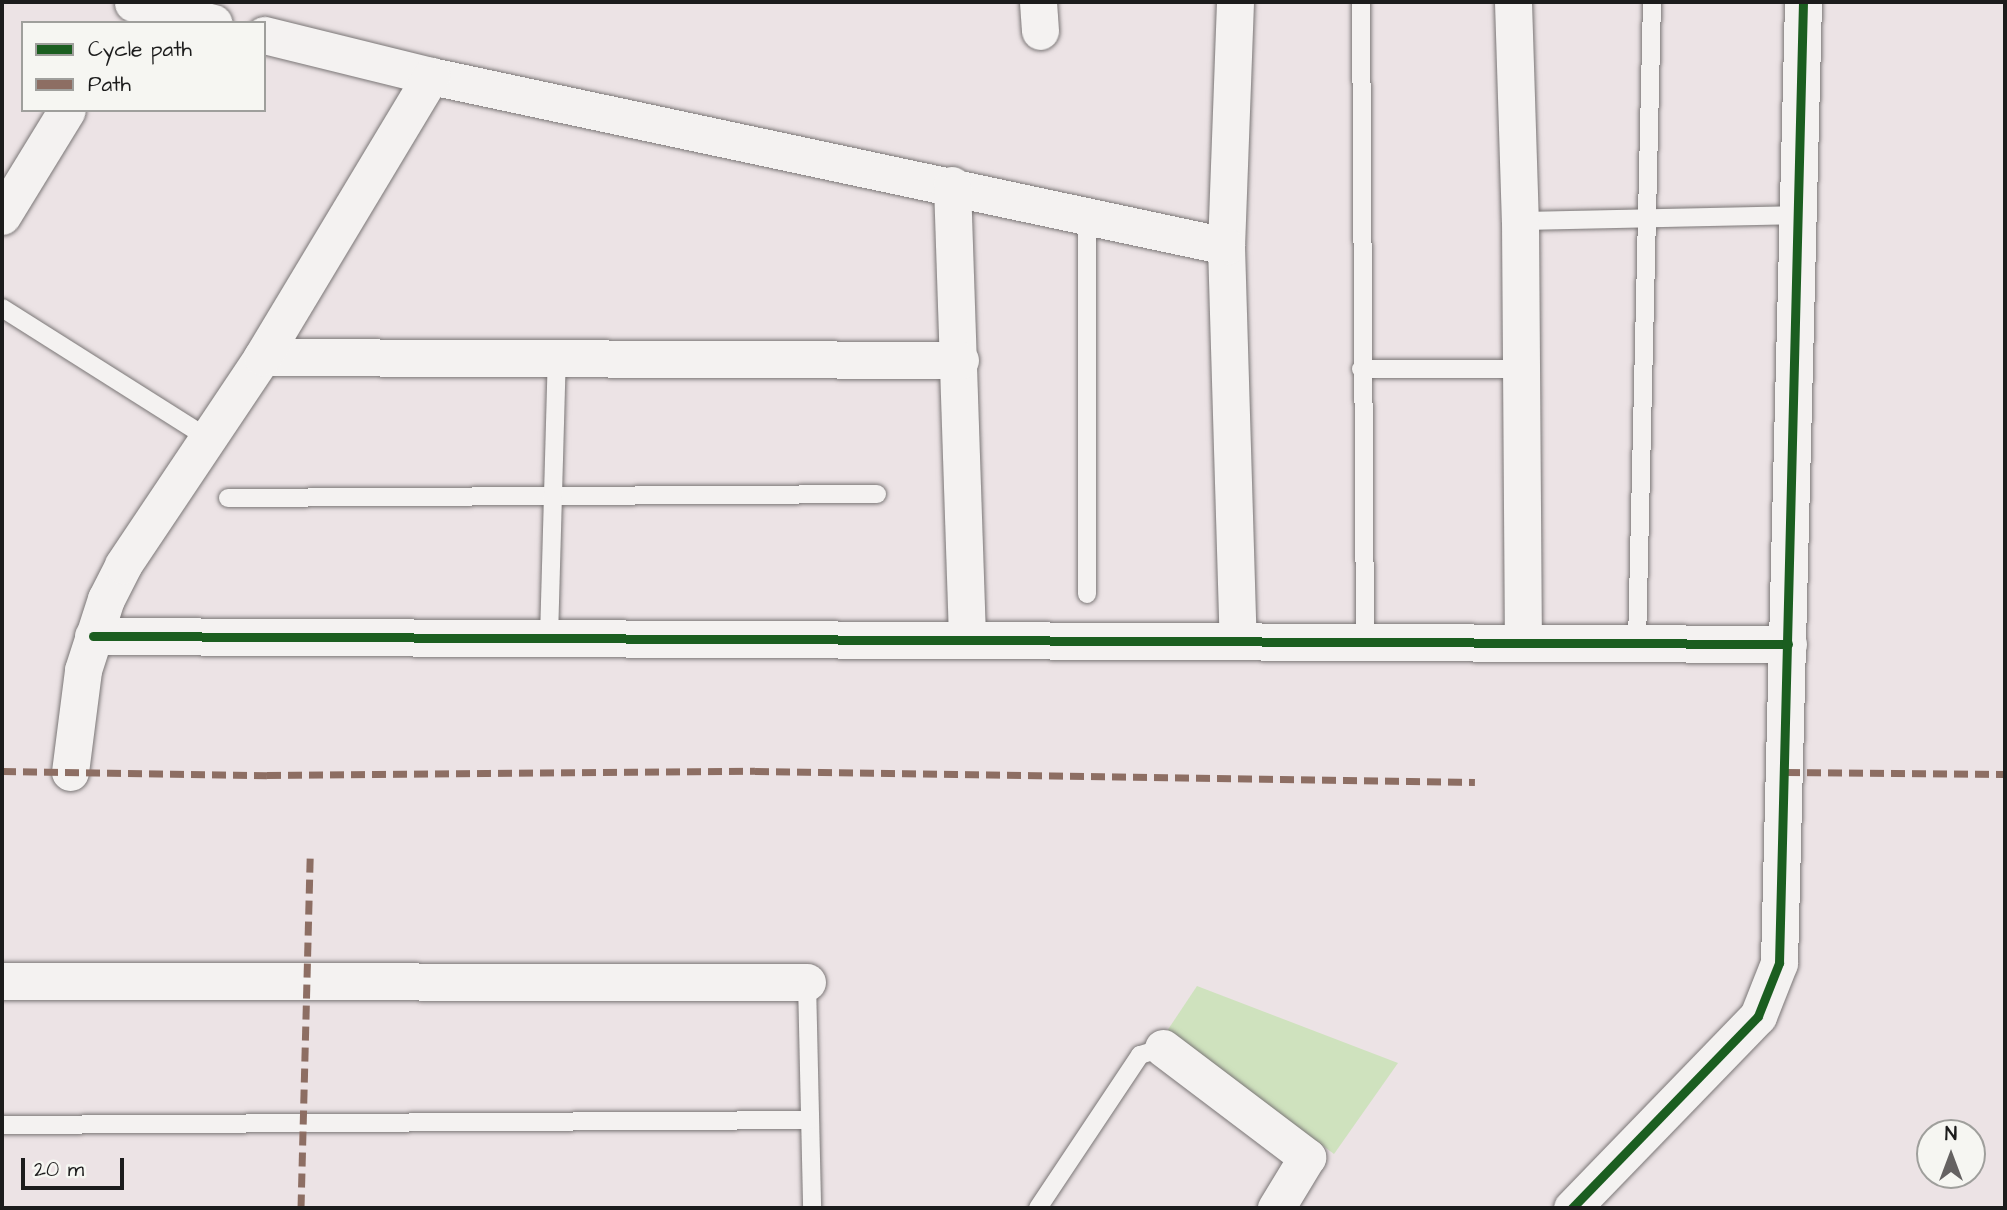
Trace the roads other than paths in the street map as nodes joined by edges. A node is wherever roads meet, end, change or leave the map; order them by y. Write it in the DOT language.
graph roads {
  1 [pos="1235,2"];
  2 [pos="1361,2"];
  3 [pos="1513,2"];
  4 [pos="1652,2"];
  5 [pos="1803,2"];
  6 [pos="129,9"];
  7 [pos="202,21"];
  8 [pos="266,35"];
  9 [pos="431,76"];
  10 [pos="66,112"];
  11 [pos="952,185"];
  12 [pos="6,200"];
  13 [pos="1087,215"];
  14 [pos="1795,215"];
  15 [pos="1646,218"];
  16 [pos="1520,220"];
  17 [pos="1227,246"];
  18 [pos="2,308"];
  19 [pos="262,357"];
  20 [pos="557,357"];
  21 [pos="960,360"];
  22 [pos="1361,369"];
  23 [pos="1521,369"];
  24 [pos="208,438"];
  25 [pos="877,494"];
  26 [pos="553,497"];
  27 [pos="228,498"];
  28 [pos="1087,594"];
  29 [pos="93,636"];
  30 [pos="549,638"];
  31 [pos="967,640"];
  32 [pos="1238,641"];
  33 [pos="1364,642"];
  34 [pos="1522,642"];
  35 [pos="1637,643"];
  36 [pos="1788,644"];
  37 [pos="70,772"];
  38 [pos="2,981"];
  39 [pos="807,982"];
  40 [pos="1163,1048"];
  41 [pos="810,1120"];
  42 [pos="2,1125"];
  43 [pos="812,1208"];
  44 [pos="1038,1208"];
  45 [pos="1276,1208"];
  46 [pos="1572,1208"];
  1 -- 17 [label="street"];
  2 -- 22 [label="lane"];
  3 -- 16 [label="street"];
  4 -- 15 [label="lane"];
  5 -- 14 [label="street"];
  6 -- 7 [label="street"];
  8 -- 9 [label="street"];
  9 -- 11 [label="street"];
  9 -- 19 [label="street"];
  10 -- 12 [label="street"];
  11 -- 13 [label="street"];
  11 -- 21 [label="street"];
  13 -- 17 [label="street"];
  13 -- 28 [label="lane"];
  14 -- 15 [label="lane"];
  14 -- 36 [label="street"];
  15 -- 16 [label="lane"];
  15 -- 35 [label="lane"];
  16 -- 23 [label="street"];
  17 -- 32 [label="street"];
  18 -- 24 [label="lane"];
  19 -- 20 [label="street"];
  19 -- 24 [label="street"];
  20 -- 21 [label="street"];
  20 -- 26 [label="lane"];
  21 -- 31 [label="street"];
  22 -- 23 [label="lane"];
  22 -- 33 [label="lane"];
  23 -- 34 [label="street"];
  24 -- 29 [label="street"];
  25 -- 26 [label="lane"];
  26 -- 27 [label="lane"];
  26 -- 30 [label="lane"];
  29 -- 30 [label="street"];
  29 -- 37 [label="street"];
  30 -- 31 [label="street"];
  31 -- 32 [label="street"];
  32 -- 33 [label="street"];
  33 -- 34 [label="street"];
  34 -- 35 [label="street"];
  35 -- 36 [label="street"];
  36 -- 46 [label="street"];
  38 -- 39 [label="street"];
  39 -- 41 [label="lane"];
  40 -- 44 [label="lane"];
  40 -- 45 [label="street"];
  41 -- 42 [label="lane"];
  41 -- 43 [label="lane"];
}
